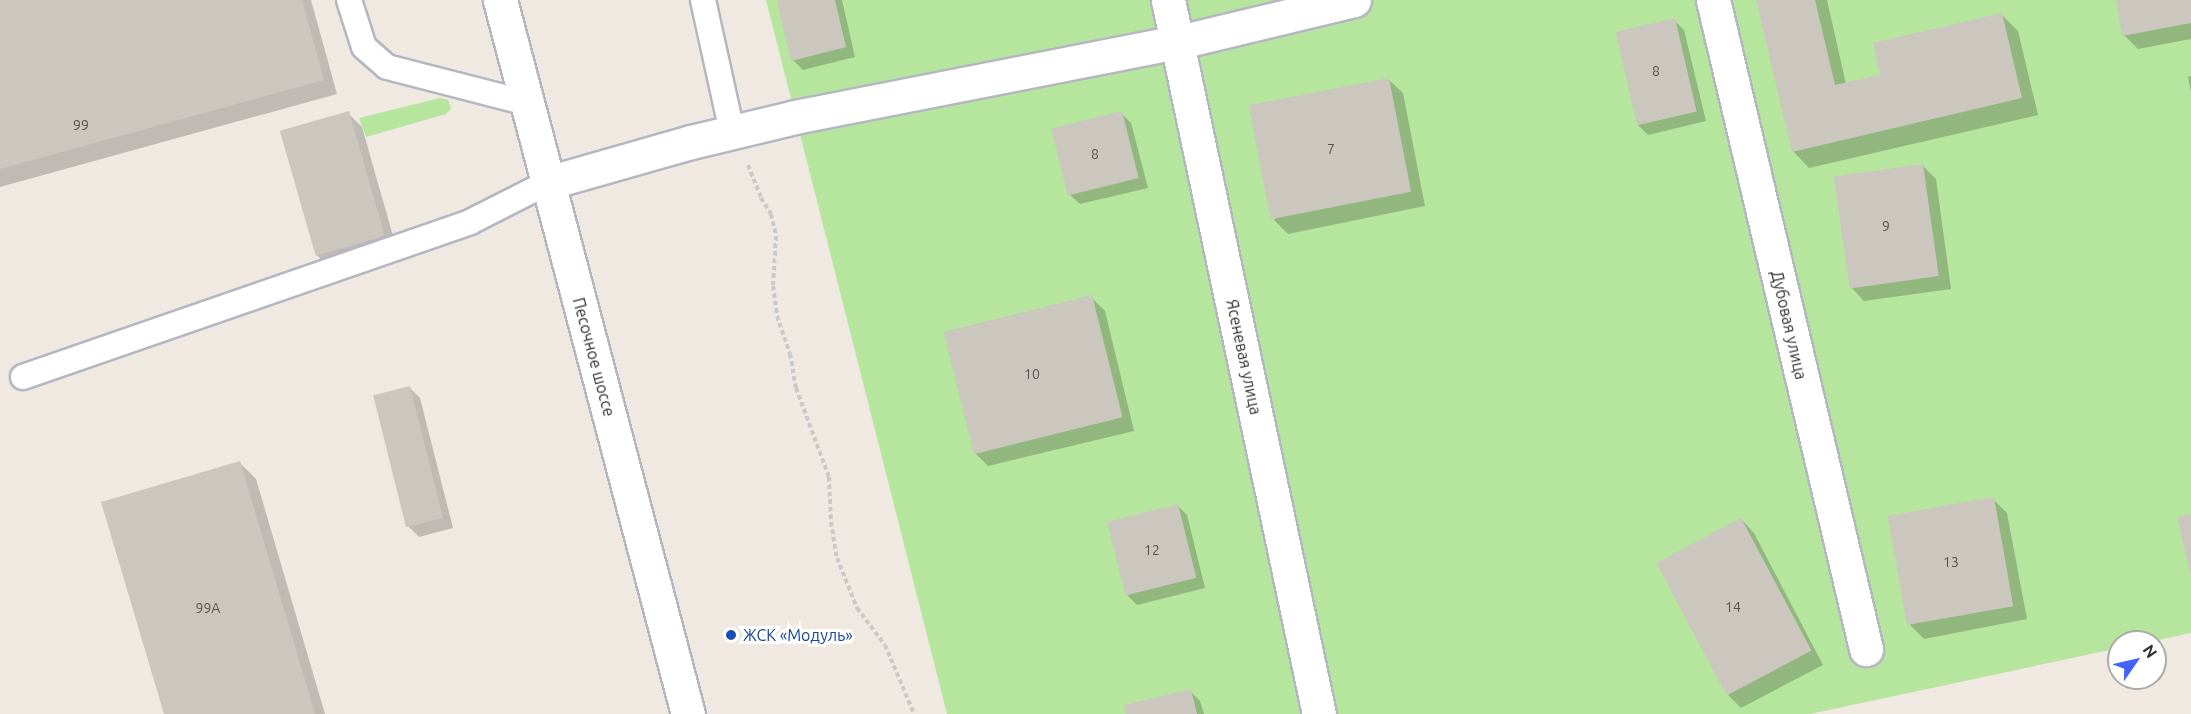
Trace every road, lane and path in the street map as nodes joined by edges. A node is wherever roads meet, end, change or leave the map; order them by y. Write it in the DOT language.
graph roads {
  1 [pos="349,0"];
  2 [pos="500,0"];
  3 [pos="703,0"];
  4 [pos="1168,0"];
  5 [pos="1354,0"];
  6 [pos="1713,0"];
  7 [pos="1179,42"];
  8 [pos="527,103"];
  9 [pos="732,132"];
  10 [pos="547,183"];
  11 [pos="23,377"];
  12 [pos="1866,649"];
  13 [pos="688,714"];
  14 [pos="914,714"];
  15 [pos="1319,714"];
  1 -- 8 [label="lane"];
  2 -- 8 [label="street, Песочное шоссе"];
  3 -- 9 [label="lane"];
  4 -- 7 [label="street, Ясеневая улица"];
  5 -- 7 [label="street"];
  6 -- 12 [label="street, Дубовая улица"];
  7 -- 9 [label="street"];
  7 -- 15 [label="street, Ясеневая улица"];
  8 -- 10 [label="street, Песочное шоссе"];
  9 -- 10 [label="street"];
  9 -- 14 [label="path"];
  10 -- 11 [label="lane"];
  10 -- 13 [label="street, Песочное шоссе"];
}
